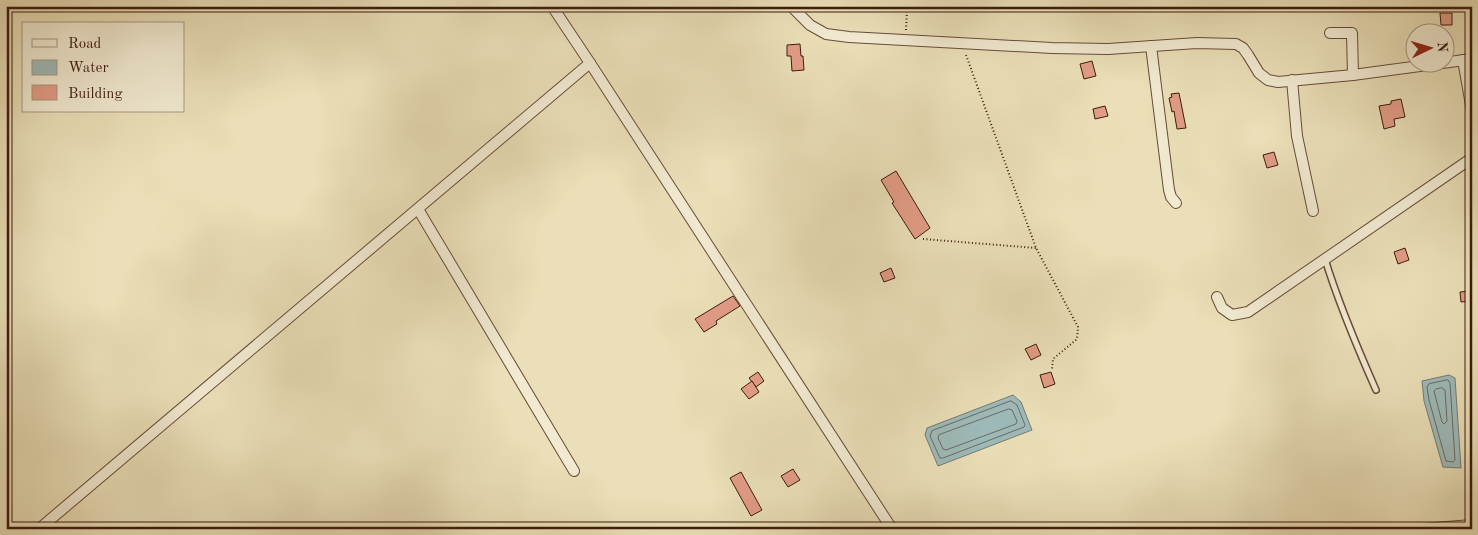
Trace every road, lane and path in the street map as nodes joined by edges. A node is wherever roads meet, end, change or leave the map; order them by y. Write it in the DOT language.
graph roads {
  1 [pos="552,6"];
  2 [pos="790,6"];
  3 [pos="909,6"];
  4 [pos="1330,33"];
  5 [pos="905,40"];
  6 [pos="962,43"];
  7 [pos="1151,46"];
  8 [pos="1467,60"];
  9 [pos="590,63"];
  10 [pos="1353,75"];
  11 [pos="1292,80"];
  12 [pos="1472,111"];
  13 [pos="1472,158"];
  14 [pos="1176,203"];
  15 [pos="418,208"];
  16 [pos="1313,211"];
  17 [pos="923,239"];
  18 [pos="1036,248"];
  19 [pos="1325,259"];
  20 [pos="1217,297"];
  21 [pos="1052,369"];
  22 [pos="1376,390"];
  23 [pos="574,471"];
  24 [pos="1472,525"];
  25 [pos="39,529"];
  26 [pos="892,529"];
  27 [pos="1422,529"];
  1 -- 9 [label="street"];
  2 -- 5 [label="street"];
  3 -- 5 [label="path"];
  4 -- 10 [label="street"];
  5 -- 6 [label="street"];
  6 -- 7 [label="street"];
  6 -- 18 [label="path"];
  7 -- 11 [label="street"];
  7 -- 14 [label="street"];
  8 -- 10 [label="street"];
  8 -- 12 [label="street"];
  9 -- 15 [label="street"];
  9 -- 26 [label="street"];
  10 -- 11 [label="street"];
  11 -- 16 [label="street"];
  13 -- 19 [label="street"];
  15 -- 23 [label="street"];
  15 -- 25 [label="street"];
  17 -- 18 [label="path"];
  18 -- 21 [label="path"];
  19 -- 20 [label="street"];
  19 -- 22 [label="lane"];
  24 -- 27 [label="street"];
}
